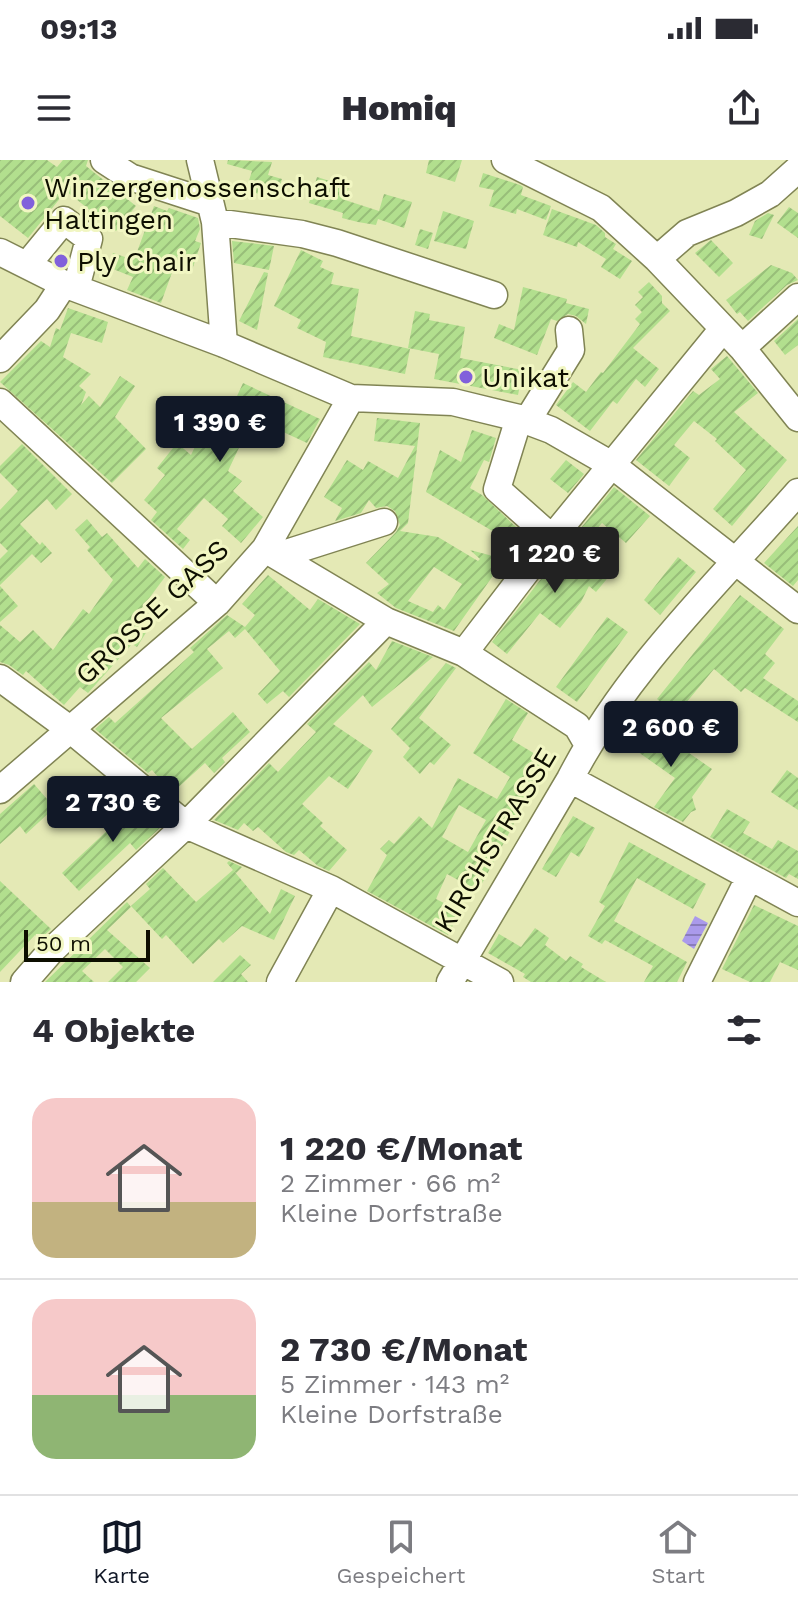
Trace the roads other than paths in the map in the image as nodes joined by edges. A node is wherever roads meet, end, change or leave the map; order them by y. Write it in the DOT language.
graph roads {
  1 [pos="104,160"];
  2 [pos="200,160"];
  3 [pos="505,160"];
  4 [pos="798,169"];
  5 [pos="212,213"];
  6 [pos="0,252"];
  7 [pos="657,259"];
  8 [pos="27,265"];
  9 [pos="70,286"];
  10 [pos="494,295"];
  11 [pos="798,297"];
  12 [pos="569,330"];
  13 [pos="722,330"];
  14 [pos="224,344"];
  15 [pos="742,348"];
  16 [pos="0,359"];
  17 [pos="351,398"];
  18 [pos="0,402"];
  19 [pos="798,418"];
  20 [pos="523,420"];
  21 [pos="612,465"];
  22 [pos="798,492"];
  23 [pos="384,522"];
  24 [pos="552,538"];
  25 [pos="271,553"];
  26 [pos="735,563"];
  27 [pos="217,603"];
  28 [pos="798,610"];
  29 [pos="386,621"];
  30 [pos="464,653"];
  31 [pos="0,678"];
  32 [pos="71,730"];
  33 [pos="588,745"];
  34 [pos="570,779"];
  35 [pos="0,790"];
  36 [pos="186,825"];
  37 [pos="749,878"];
  38 [pos="331,889"];
  39 [pos="798,903"];
  40 [pos="455,972"];
  41 [pos="24,982"];
  42 [pos="280,982"];
  43 [pos="500,982"];
  44 [pos="697,982"];
  1 -- 5 [label="street"];
  2 -- 5 [label="street"];
  3 -- 7 [label="street"];
  4 -- 7 [label="street"];
  5 -- 10 [label="street"];
  5 -- 14 [label="street"];
  6 -- 8 [label="street"];
  7 -- 13 [label="street"];
  8 -- 9 [label="street"];
  8 -- 9 [label="street"];
  9 -- 14 [label="street"];
  9 -- 16 [label="street"];
  11 -- 15 [label="street"];
  12 -- 20 [label="street"];
  13 -- 15 [label="street"];
  13 -- 21 [label="street"];
  14 -- 17 [label="street"];
  15 -- 19 [label="street"];
  17 -- 20 [label="street"];
  17 -- 25 [label="street, GROSSE GASS"];
  18 -- 27 [label="street"];
  20 -- 21 [label="street"];
  20 -- 24 [label="street"];
  21 -- 24 [label="street"];
  21 -- 26 [label="street"];
  22 -- 26 [label="street, KIRCHSTRASSE"];
  23 -- 25 [label="street"];
  24 -- 30 [label="street"];
  25 -- 27 [label="street, GROSSE GASS"];
  25 -- 29 [label="street"];
  26 -- 28 [label="street"];
  26 -- 33 [label="street, KIRCHSTRASSE"];
  27 -- 32 [label="street, GROSSE GASS"];
  29 -- 30 [label="street"];
  29 -- 36 [label="street"];
  30 -- 33 [label="street"];
  31 -- 32 [label="street"];
  32 -- 35 [label="street, GROSSE GASS"];
  32 -- 36 [label="street"];
  33 -- 34 [label="street, KIRCHSTRASSE"];
  34 -- 37 [label="street"];
  34 -- 40 [label="street, KIRCHSTRASSE"];
  36 -- 38 [label="street"];
  36 -- 41 [label="street"];
  37 -- 39 [label="street"];
  37 -- 44 [label="street"];
  38 -- 40 [label="street"];
  38 -- 42 [label="street"];
  40 -- 43 [label="street"];
}
